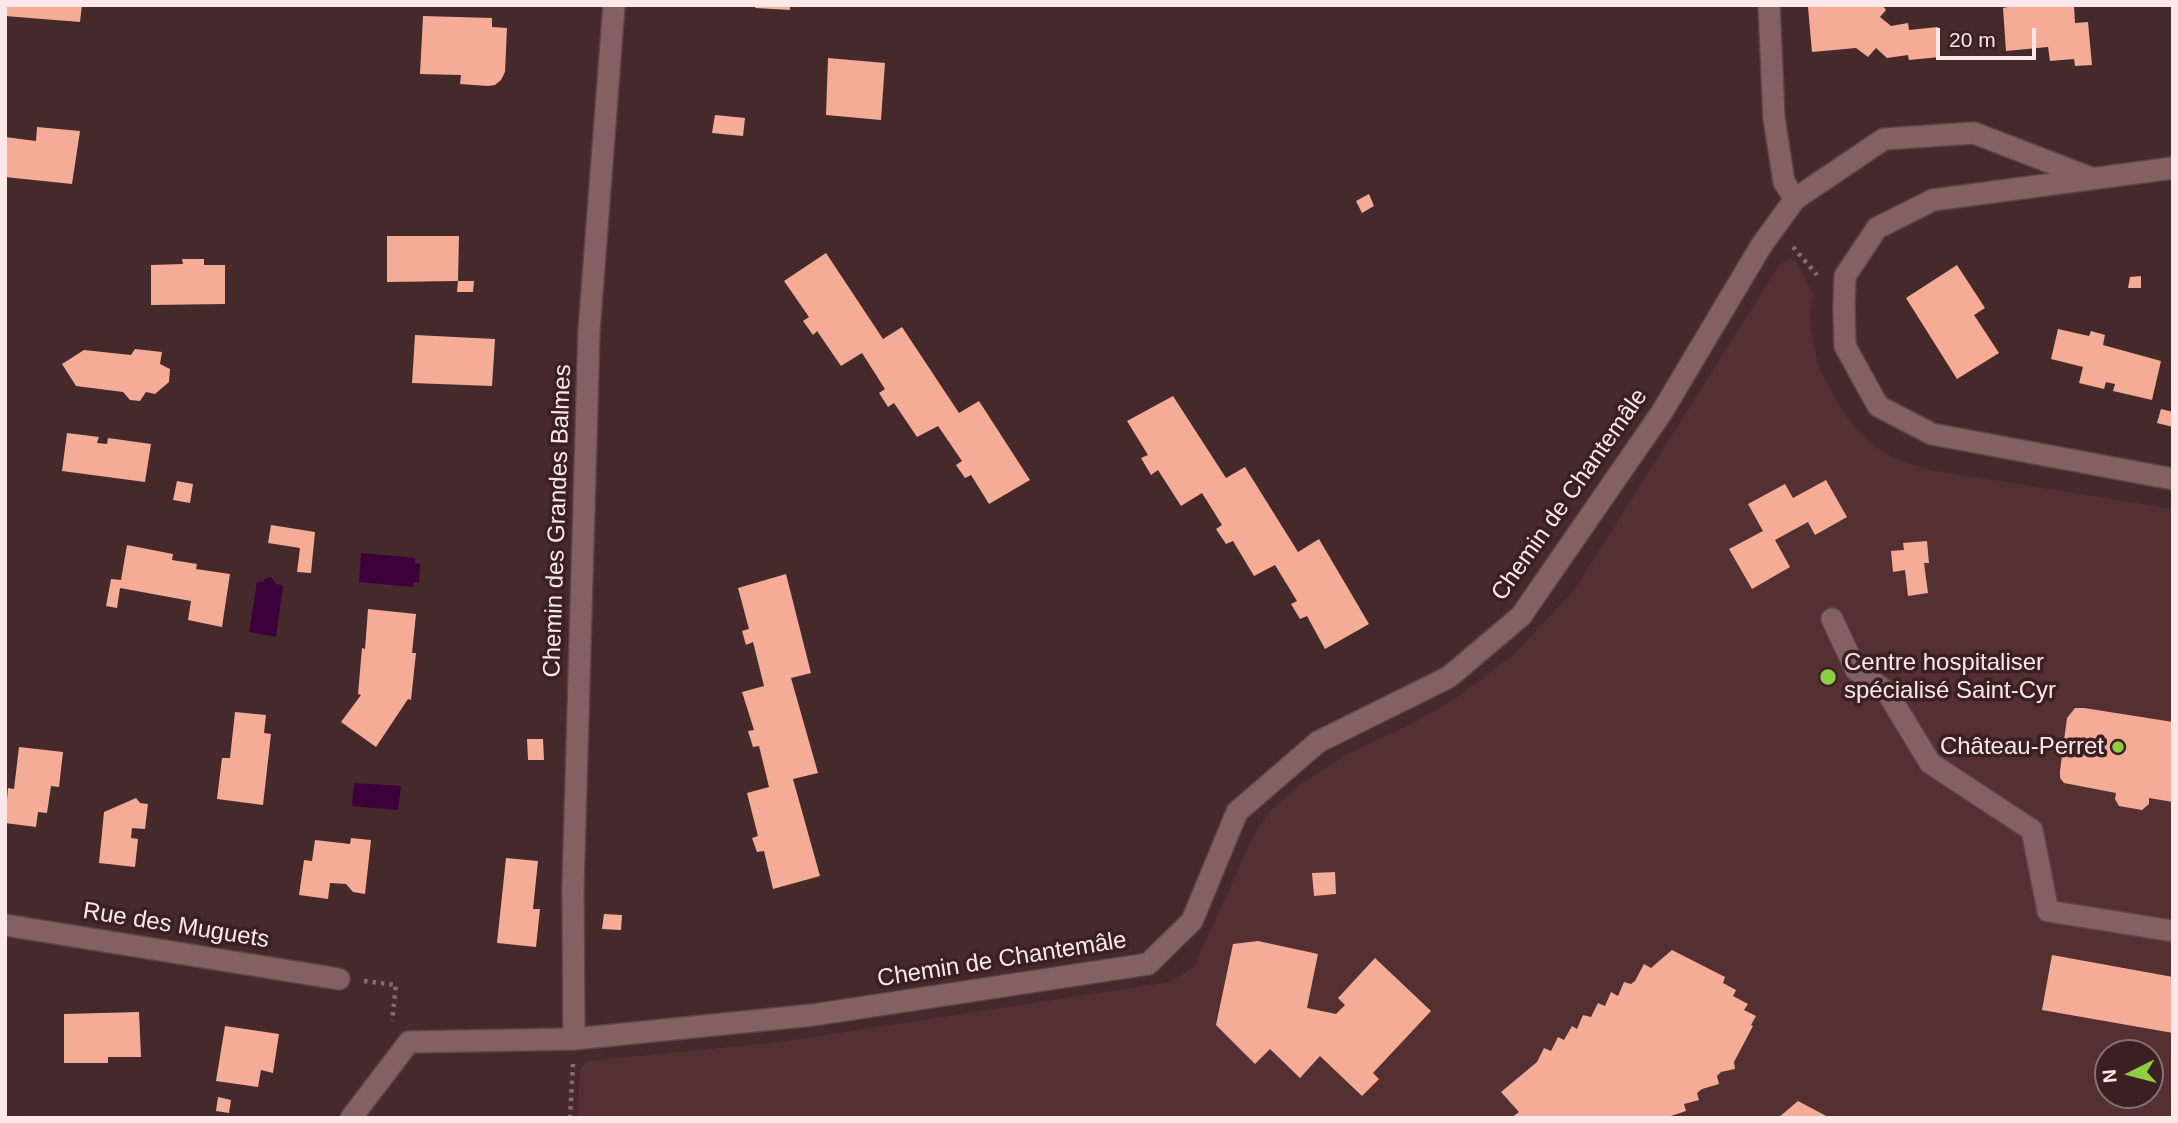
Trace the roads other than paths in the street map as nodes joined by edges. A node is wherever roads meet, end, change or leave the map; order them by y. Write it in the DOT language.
graph roads {
  1 [pos="614,5"];
  2 [pos="1769,5"];
  3 [pos="2173,168"];
  4 [pos="2091,178"];
  5 [pos="1795,199"];
  6 [pos="2173,479"];
  7 [pos="1832,619"];
  8 [pos="5,925"];
  9 [pos="2173,931"];
  10 [pos="339,979"];
  11 [pos="574,1039"];
  12 [pos="352,1118"];
  1 -- 11 [label="street, Chemin des Grandes Balmes"];
  2 -- 5 [label="street"];
  3 -- 4 [label="street"];
  4 -- 5 [label="street, Chemin de Chantemâle"];
  4 -- 6 [label="street"];
  5 -- 11 [label="street, Chemin de Chantemâle"];
  7 -- 9 [label="street"];
  8 -- 10 [label="street, Rue des Muguets"];
  11 -- 12 [label="street, Chemin de Chantemâle"];
}
